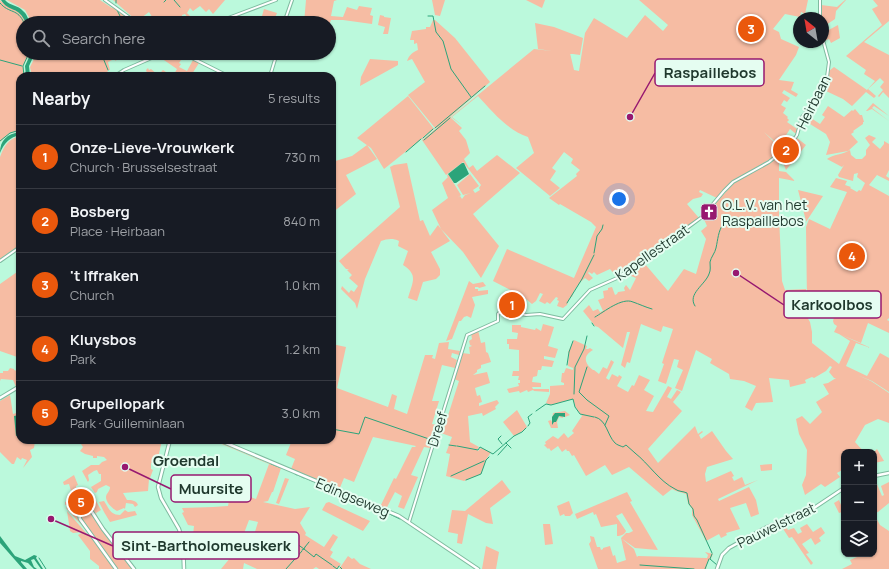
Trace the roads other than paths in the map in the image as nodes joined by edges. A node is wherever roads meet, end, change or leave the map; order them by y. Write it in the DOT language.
graph roads {
  1 [pos="105,0"];
  2 [pos="276,0"];
  3 [pos="292,0"];
  4 [pos="820,0"];
  5 [pos="820,12"];
  6 [pos="127,16"];
  7 [pos="234,16"];
  8 [pos="286,16"];
  9 [pos="825,48"];
  10 [pos="147,60"];
  11 [pos="196,60"];
  12 [pos="275,60"];
  13 [pos="121,72"];
  14 [pos="220,72"];
  15 [pos="271,72"];
  16 [pos="777,156"];
  17 [pos="16,250"];
  18 [pos="0,261"];
  19 [pos="466,335"];
  20 [pos="16,388"];
  21 [pos="1,397"];
  22 [pos="169,444"];
  23 [pos="228,444"];
  24 [pos="889,473"];
  25 [pos="877,475"];
  26 [pos="841,490"];
  27 [pos="409,522"];
  28 [pos="116,569"];
  29 [pos="134,569"];
  30 [pos="184,569"];
  31 [pos="478,569"];
  32 [pos="717,569"];
  1 -- 6 [label="street"];
  2 -- 7 [label="street"];
  3 -- 8 [label="street"];
  4 -- 5 [label="street"];
  9 -- 16 [label="street, Heirbaan"];
  10 -- 13 [label="street"];
  11 -- 14 [label="street"];
  12 -- 15 [label="street"];
  16 -- 19 [label="street, Kapellestraat"];
  17 -- 18 [label="street"];
  19 -- 27 [label="street, Dreef"];
  20 -- 21 [label="main road"];
  22 -- 30 [label="main road"];
  23 -- 27 [label="main road, Edingseweg"];
  24 -- 25 [label="main road"];
  26 -- 32 [label="main road, Pauwelstraat"];
  27 -- 31 [label="main road, Edingseweg"];
  28 -- 29 [label="main road"];
}
